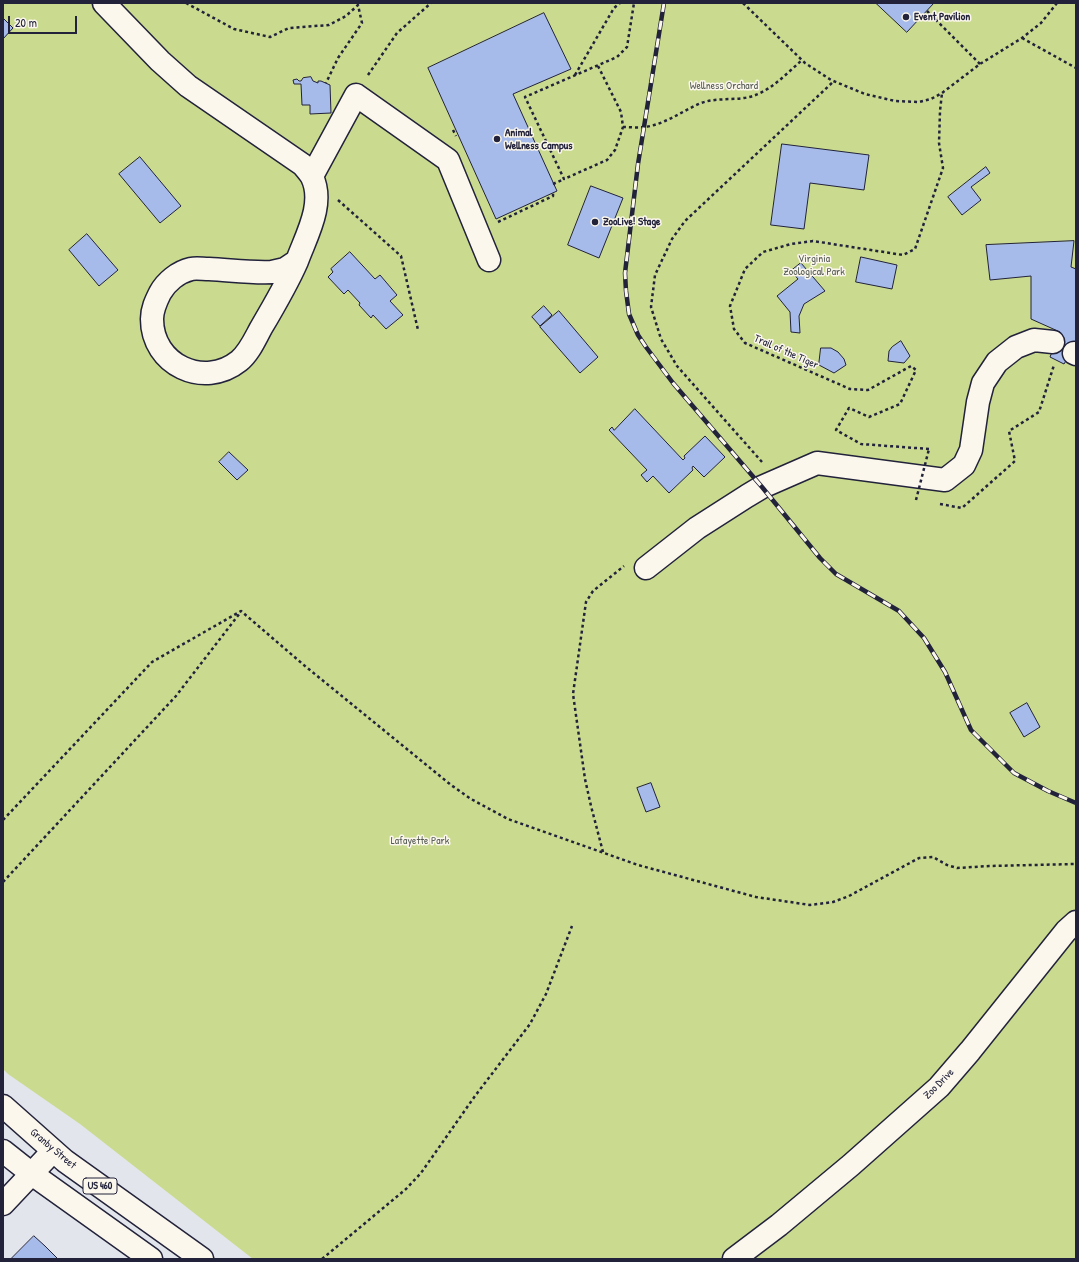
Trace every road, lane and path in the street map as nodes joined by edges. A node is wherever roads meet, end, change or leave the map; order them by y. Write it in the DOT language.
graph roads {
  1 [pos="104,3"];
  2 [pos="186,3"];
  3 [pos="430,3"];
  4 [pos="620,3"];
  5 [pos="634,3"];
  6 [pos="743,3"];
  7 [pos="1057,3"];
  8 [pos="927,11"];
  9 [pos="1022,38"];
  10 [pos="802,60"];
  11 [pos="980,64"];
  12 [pos="598,66"];
  13 [pos="1076,68"];
  14 [pos="575,75"];
  15 [pos="834,81"];
  16 [pos="326,83"];
  17 [pos="942,93"];
  18 [pos="356,95"];
  19 [pos="623,127"];
  20 [pos="453,130"];
  21 [pos="458,143"];
  22 [pos="312,176"];
  23 [pos="564,179"];
  24 [pos="553,184"];
  25 [pos="553,193"];
  26 [pos="498,222"];
  27 [pos="489,260"];
  28 [pos="297,261"];
  29 [pos="418,330"];
  30 [pos="1065,352"];
  31 [pos="779,480"];
  32 [pos="916,500"];
  33 [pos="939,504"];
  34 [pos="637,565"];
  35 [pos="241,611"];
  36 [pos="3,820"];
  37 [pos="603,853"];
  38 [pos="1076,864"];
  39 [pos="3,882"];
  40 [pos="1076,922"];
  41 [pos="572,926"];
  42 [pos="3,1106"];
  43 [pos="3,1151"];
  44 [pos="53,1151"];
  45 [pos="32,1174"];
  46 [pos="3,1204"];
  47 [pos="779,1225"];
  48 [pos="151,1259"];
  49 [pos="202,1259"];
  50 [pos="322,1259"];
  51 [pos="734,1259"];
  52 [pos="751,1259"];
  1 -- 22 [label="main road"];
  2 -- 16 [label="path"];
  3 -- 18 [label="path"];
  4 -- 14 [label="path"];
  5 -- 12 [label="path"];
  6 -- 10 [label="path"];
  7 -- 9 [label="path"];
  8 -- 11 [label="path"];
  9 -- 11 [label="path"];
  9 -- 13 [label="path"];
  10 -- 15 [label="path"];
  10 -- 19 [label="path"];
  11 -- 17 [label="path"];
  12 -- 14 [label="path"];
  12 -- 19 [label="path"];
  14 -- 23 [label="path"];
  15 -- 17 [label="path"];
  15 -- 31 [label="path"];
  17 -- 32 [label="path, Trail of the Tiger, bridge"];
  18 -- 22 [label="main road"];
  18 -- 27 [label="main road"];
  19 -- 23 [label="path"];
  20 -- 21 [label="path"];
  22 -- 28 [label="main road"];
  22 -- 29 [label="path"];
  23 -- 24 [label="path"];
  25 -- 26 [label="path"];
  28 -- 28 [label="main road"];
  30 -- 31 [label="main road"];
  30 -- 33 [label="path"];
  31 -- 34 [label="main road"];
  34 -- 37 [label="path"];
  35 -- 36 [label="path"];
  35 -- 37 [label="path"];
  35 -- 39 [label="path"];
  37 -- 38 [label="path"];
  40 -- 47 [label="main road, Zoo Drive"];
  41 -- 50 [label="path"];
  42 -- 44 [label="main road, Granby Street / US 460"];
  43 -- 45 [label="main road, US 460"];
  44 -- 45 [label="main road"];
  44 -- 49 [label="main road, Granby Street / US 460"];
  45 -- 46 [label="main road"];
  45 -- 48 [label="main road, US 460"];
  47 -- 51 [label="main road, Zoo Drive"];
  47 -- 52 [label="main road, Zoo Drive"];
}
